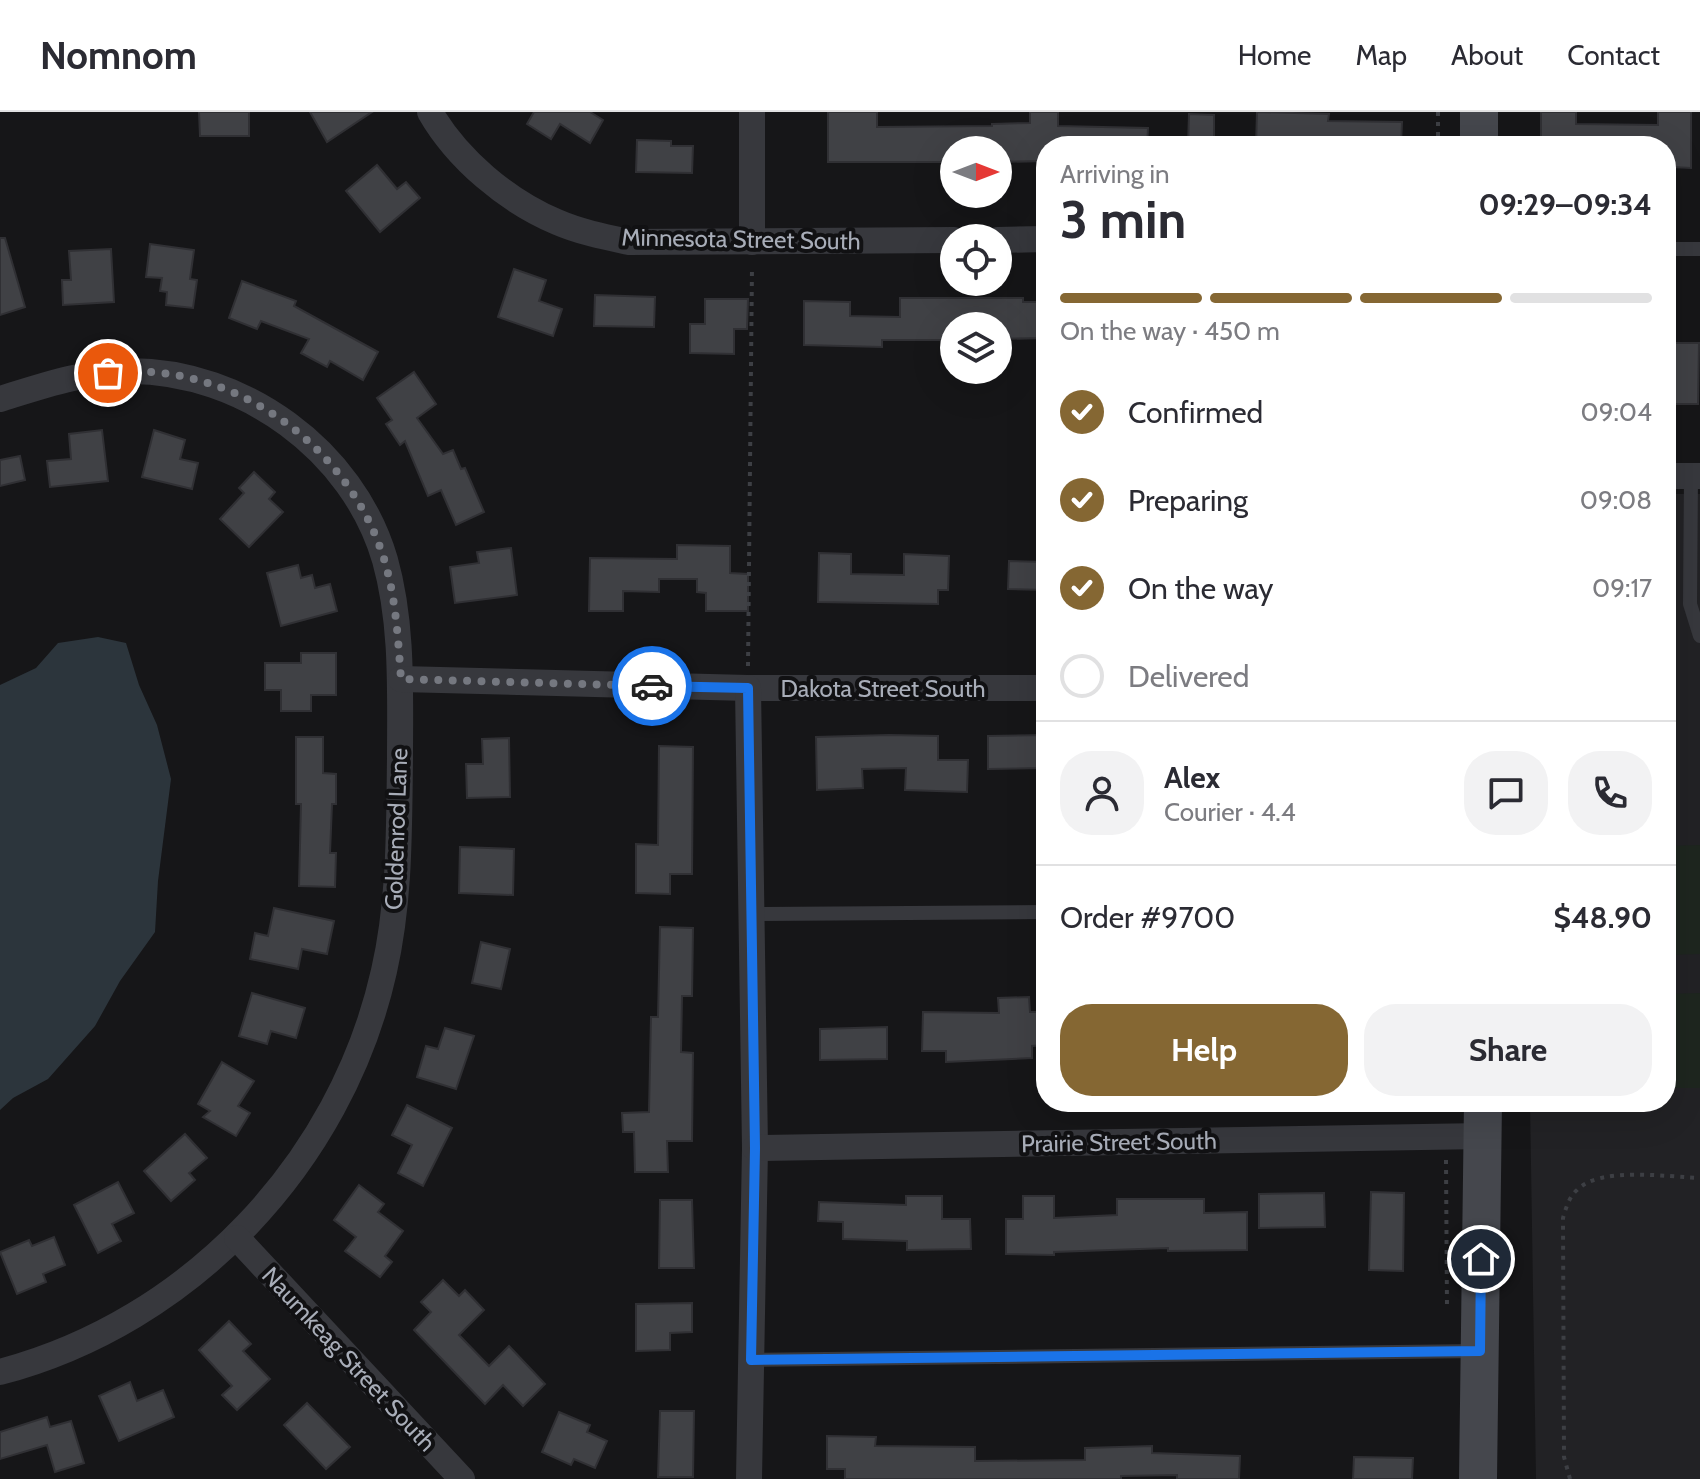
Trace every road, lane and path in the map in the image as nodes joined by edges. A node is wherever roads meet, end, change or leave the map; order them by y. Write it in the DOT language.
graph roads {
  1 [pos="430,112"];
  2 [pos="752,112"];
  3 [pos="1438,112"];
  4 [pos="1479,112"];
  5 [pos="1438,136"];
  6 [pos="1479,136"];
  7 [pos="1036,239"];
  8 [pos="940,240"];
  9 [pos="1012,240"];
  10 [pos="752,242"];
  11 [pos="1676,249"];
  12 [pos="1700,249"];
  13 [pos="0,399"];
  14 [pos="1686,476"];
  15 [pos="1695,587"];
  16 [pos="1700,636"];
  17 [pos="401,679"];
  18 [pos="748,688"];
  19 [pos="1036,688"];
  20 [pos="1036,912"];
  21 [pos="751,914"];
  22 [pos="1483,1119"];
  23 [pos="1445,1136"];
  24 [pos="755,1148"];
  25 [pos="1700,1178"];
  26 [pos="237,1238"];
  27 [pos="1464,1351"];
  28 [pos="751,1360"];
  29 [pos="0,1372"];
  30 [pos="462,1479"];
  31 [pos="749,1479"];
  32 [pos="1478,1479"];
  33 [pos="1570,1479"];
  1 -- 10 [label="street, Minnesota Street South"];
  2 -- 10 [label="street"];
  3 -- 5 [label="path"];
  4 -- 6 [label="main road"];
  7 -- 9 [label="street"];
  8 -- 10 [label="street, Minnesota Street South"];
  10 -- 18 [label="path"];
  11 -- 12 [label="lane"];
  13 -- 17 [label="street"];
  14 -- 15 [label="lane"];
  15 -- 16 [label="lane"];
  17 -- 18 [label="street, Dakota Street South"];
  17 -- 26 [label="street, Goldenrod Lane"];
  18 -- 19 [label="street, Dakota Street South"];
  18 -- 21 [label="street"];
  20 -- 21 [label="lane"];
  21 -- 24 [label="street"];
  22 -- 23 [label="street, Prairie Street South"];
  22 -- 27 [label="main road"];
  23 -- 24 [label="street, Prairie Street South"];
  23 -- 27 [label="path"];
  24 -- 28 [label="street"];
  25 -- 33 [label="path"];
  26 -- 29 [label="street, Goldenrod Lane"];
  26 -- 30 [label="street, Naumkeag Street South"];
  27 -- 28 [label="lane"];
  27 -- 32 [label="main road"];
  28 -- 31 [label="street"];
}
